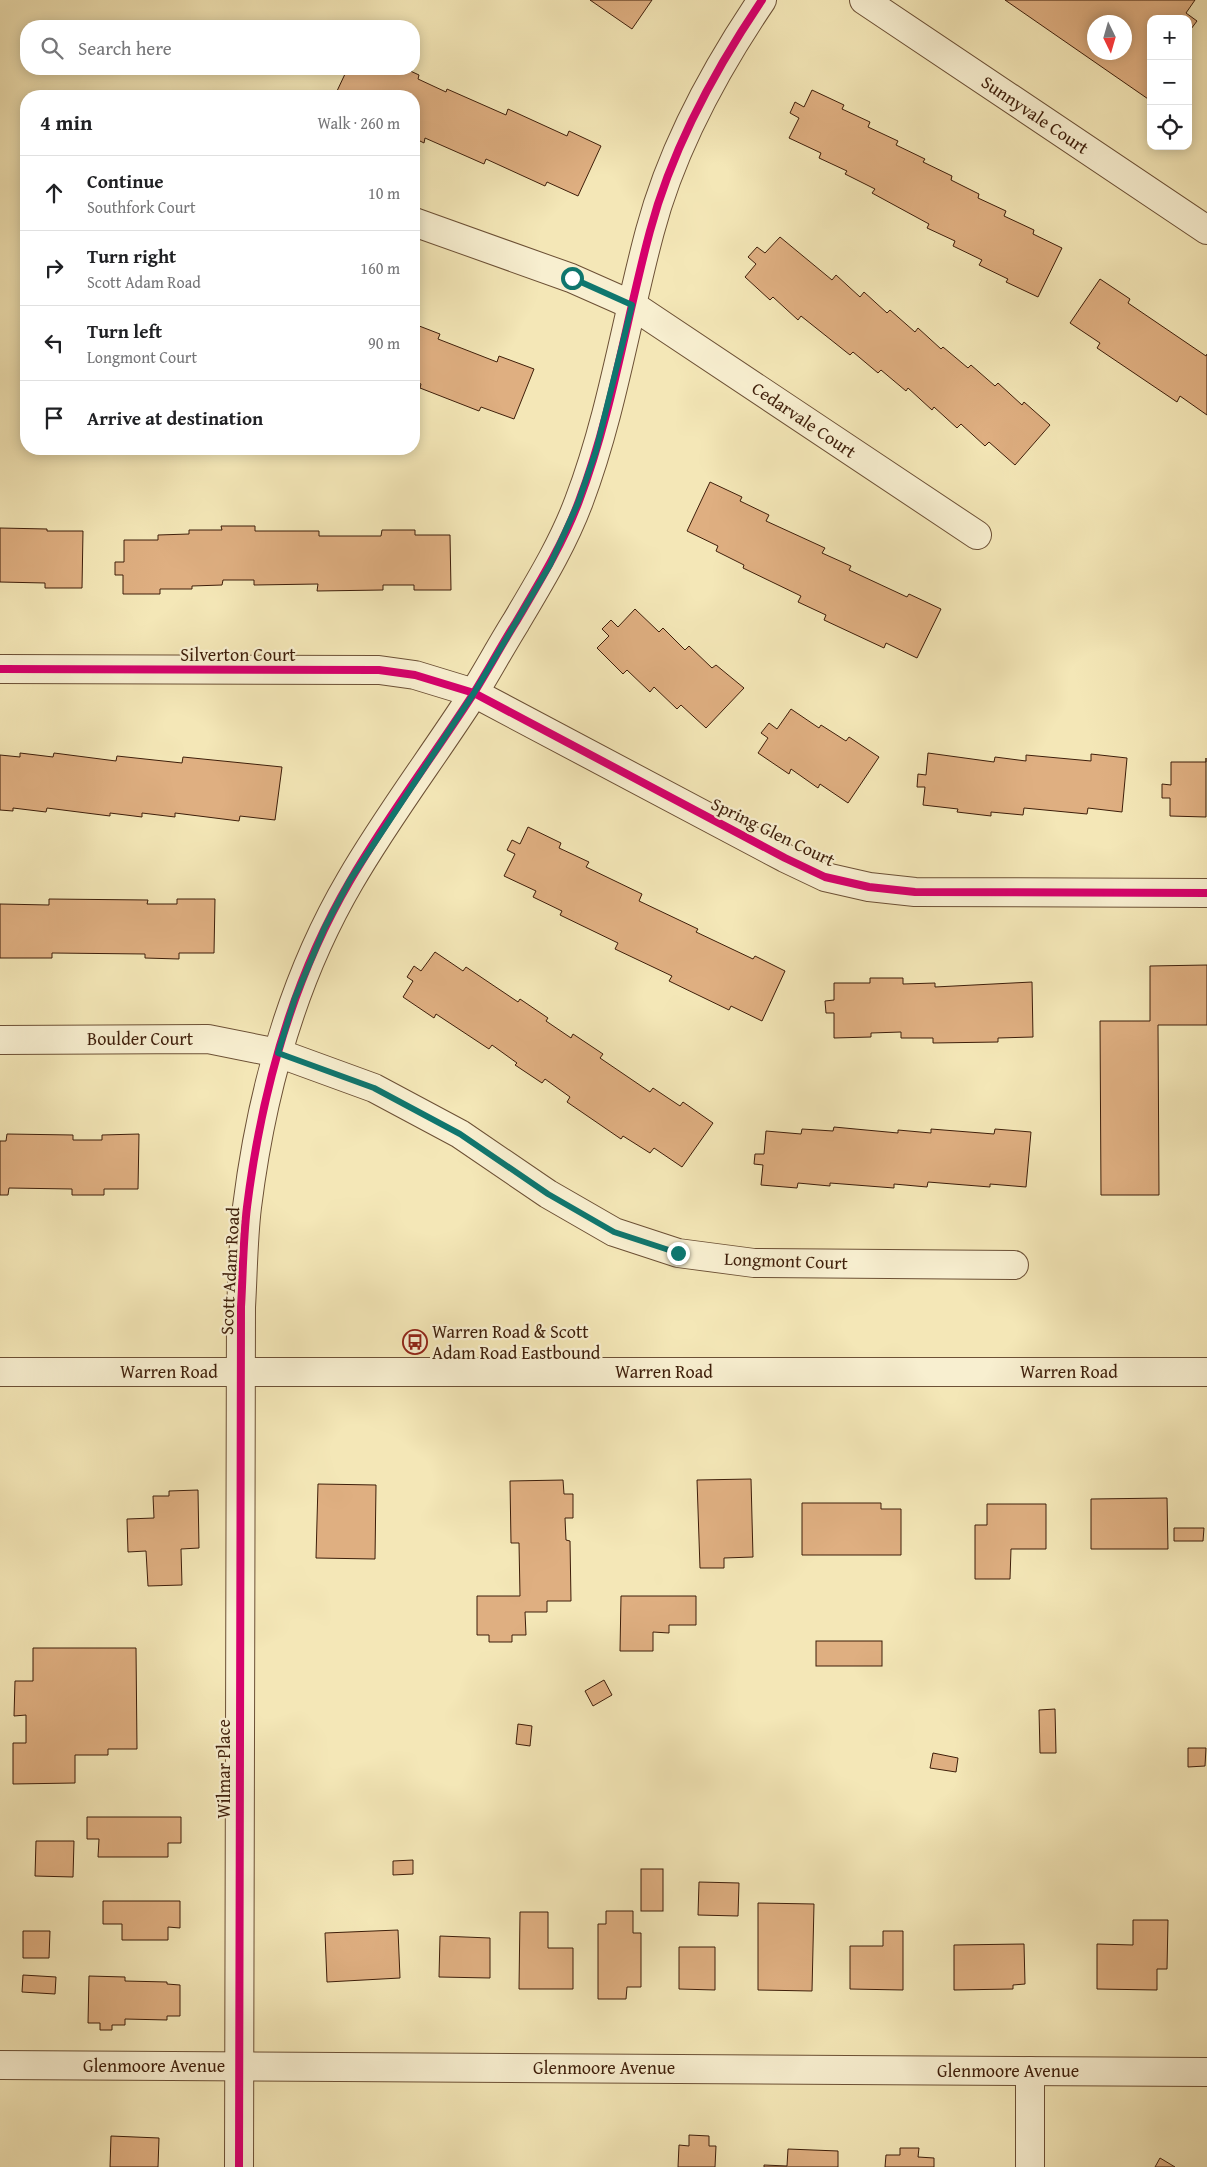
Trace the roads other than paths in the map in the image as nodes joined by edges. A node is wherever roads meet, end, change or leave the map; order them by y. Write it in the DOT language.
graph roads {
  1 [pos="762,0"];
  2 [pos="864,0"];
  3 [pos="420,224"];
  4 [pos="1207,230"];
  5 [pos="632,305"];
  6 [pos="977,535"];
  7 [pos="0,669"];
  8 [pos="474,693"];
  9 [pos="1207,893"];
  10 [pos="0,1040"];
  11 [pos="278,1053"];
  12 [pos="1014,1265"];
  13 [pos="0,1372"];
  14 [pos="240,1372"];
  15 [pos="1207,1372"];
  16 [pos="0,2065"];
  17 [pos="239,2066"];
  18 [pos="1030,2071"];
  19 [pos="1207,2072"];
  20 [pos="239,2167"];
  21 [pos="1030,2167"];
  1 -- 5 [label="street, Scott Adam Road"];
  2 -- 4 [label="street, Sunnyvale Court"];
  3 -- 5 [label="street, Cedarvale Court"];
  5 -- 6 [label="street, Cedarvale Court"];
  5 -- 8 [label="street, Scott Adam Road"];
  7 -- 8 [label="street, Silverton Court"];
  8 -- 9 [label="street, Spring Glen Court"];
  8 -- 11 [label="street, Scott Adam Road"];
  10 -- 11 [label="street, Boulder Court"];
  11 -- 12 [label="street, Longmont Court"];
  11 -- 14 [label="street, Scott Adam Road"];
  13 -- 14 [label="street, Warren Road"];
  14 -- 15 [label="street, Warren Road"];
  14 -- 17 [label="street, Wilmar Place"];
  16 -- 17 [label="street, Glenmoore Avenue"];
  17 -- 18 [label="street, Glenmoore Avenue"];
  17 -- 20 [label="street, Wilmar Place"];
  18 -- 19 [label="street, Glenmoore Avenue"];
  18 -- 21 [label="street"];
}
